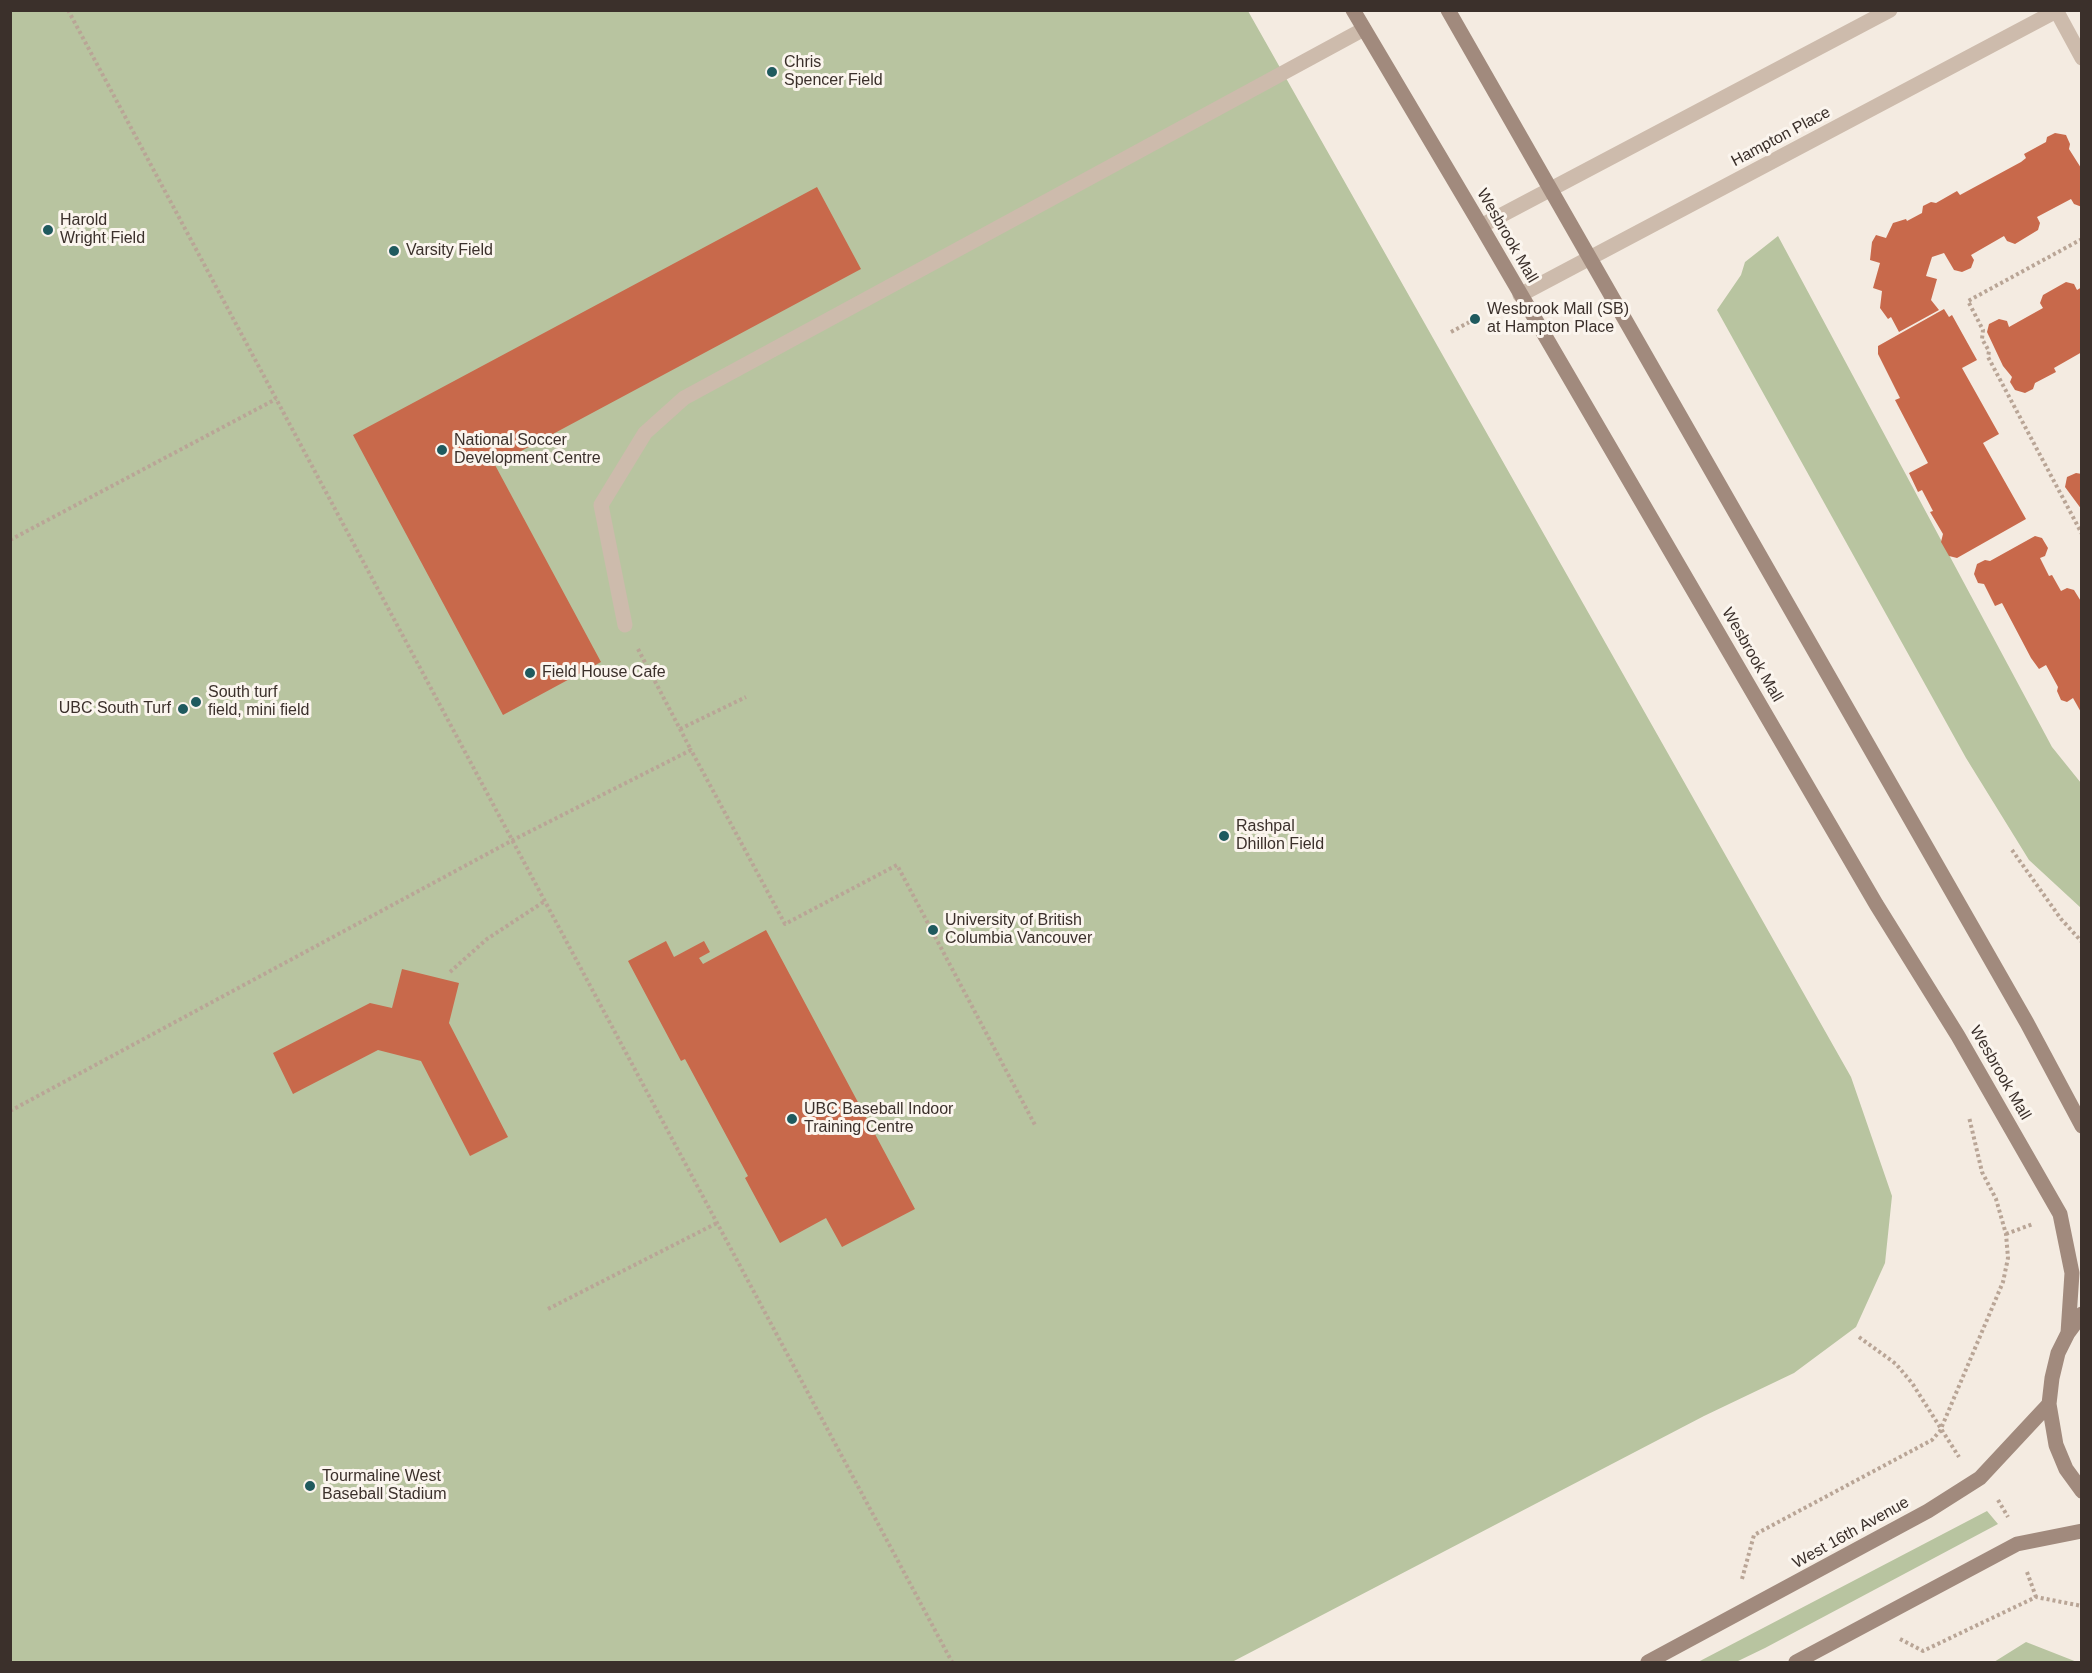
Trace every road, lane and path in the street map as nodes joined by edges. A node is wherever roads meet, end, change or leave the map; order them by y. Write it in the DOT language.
graph roads {
  1 [pos="68,10"];
  2 [pos="1353,10"];
  3 [pos="1448,10"];
  4 [pos="1890,10"];
  5 [pos="2057,11"];
  6 [pos="1364,29"];
  7 [pos="2082,58"];
  8 [pos="1551,188"];
  9 [pos="1481,226"];
  10 [pos="2082,239"];
  11 [pos="1590,258"];
  12 [pos="1520,295"];
  13 [pos="1475,319"];
  14 [pos="1452,332"];
  15 [pos="276,399"];
  16 [pos="2082,534"];
  17 [pos="10,540"];
  18 [pos="625,625"];
  19 [pos="746,697"];
  20 [pos="680,729"];
  21 [pos="691,750"];
  22 [pos="513,840"];
  23 [pos="2012,850"];
  24 [pos="545,901"];
  25 [pos="2082,942"];
  26 [pos="450,972"];
  27 [pos="10,1111"];
  28 [pos="1035,1125"];
  29 [pos="2082,1126"];
  30 [pos="1982,1172"];
  31 [pos="717,1222"];
  32 [pos="548,1309"];
  33 [pos="2082,1314"];
  34 [pos="2068,1333"];
  35 [pos="1859,1337"];
  36 [pos="2049,1404"];
  37 [pos="1940,1431"];
  38 [pos="1958,1455"];
  39 [pos="2082,1491"];
  40 [pos="1999,1501"];
  41 [pos="2010,1522"];
  42 [pos="2082,1531"];
  43 [pos="1754,1535"];
  44 [pos="2026,1571"];
  45 [pos="2036,1597"];
  46 [pos="2082,1606"];
  47 [pos="1923,1651"];
  48 [pos="952,1662"];
  49 [pos="1648,1662"];
  50 [pos="1796,1662"];
  1 -- 15 [label="path"];
  2 -- 6 [label="main road, Wesbrook Mall"];
  3 -- 8 [label="main road"];
  4 -- 8 [label="street"];
  5 -- 7 [label="street"];
  5 -- 11 [label="street, Hampton Place"];
  6 -- 9 [label="main road, Wesbrook Mall"];
  6 -- 18 [label="street"];
  8 -- 9 [label="street"];
  8 -- 11 [label="main road"];
  9 -- 12 [label="main road, Wesbrook Mall"];
  10 -- 16 [label="path"];
  11 -- 12 [label="street, Hampton Place"];
  11 -- 29 [label="main road"];
  12 -- 34 [label="main road, Wesbrook Mall"];
  13 -- 14 [label="path"];
  15 -- 17 [label="path"];
  15 -- 22 [label="path"];
  18 -- 20 [label="path"];
  19 -- 20 [label="path"];
  20 -- 21 [label="path"];
  21 -- 22 [label="path"];
  21 -- 28 [label="path"];
  22 -- 24 [label="path"];
  22 -- 27 [label="path"];
  23 -- 25 [label="path"];
  24 -- 26 [label="path"];
  24 -- 31 [label="path"];
  30 -- 37 [label="path"];
  31 -- 32 [label="path"];
  31 -- 48 [label="path"];
  33 -- 34 [label="main road"];
  34 -- 36 [label="main road"];
  35 -- 37 [label="path"];
  36 -- 39 [label="main road"];
  36 -- 49 [label="main road, West 16th Avenue"];
  37 -- 38 [label="path"];
  37 -- 43 [label="path"];
  40 -- 41 [label="path"];
  42 -- 50 [label="main road"];
  44 -- 45 [label="path"];
  45 -- 46 [label="path"];
  45 -- 47 [label="path"];
}
